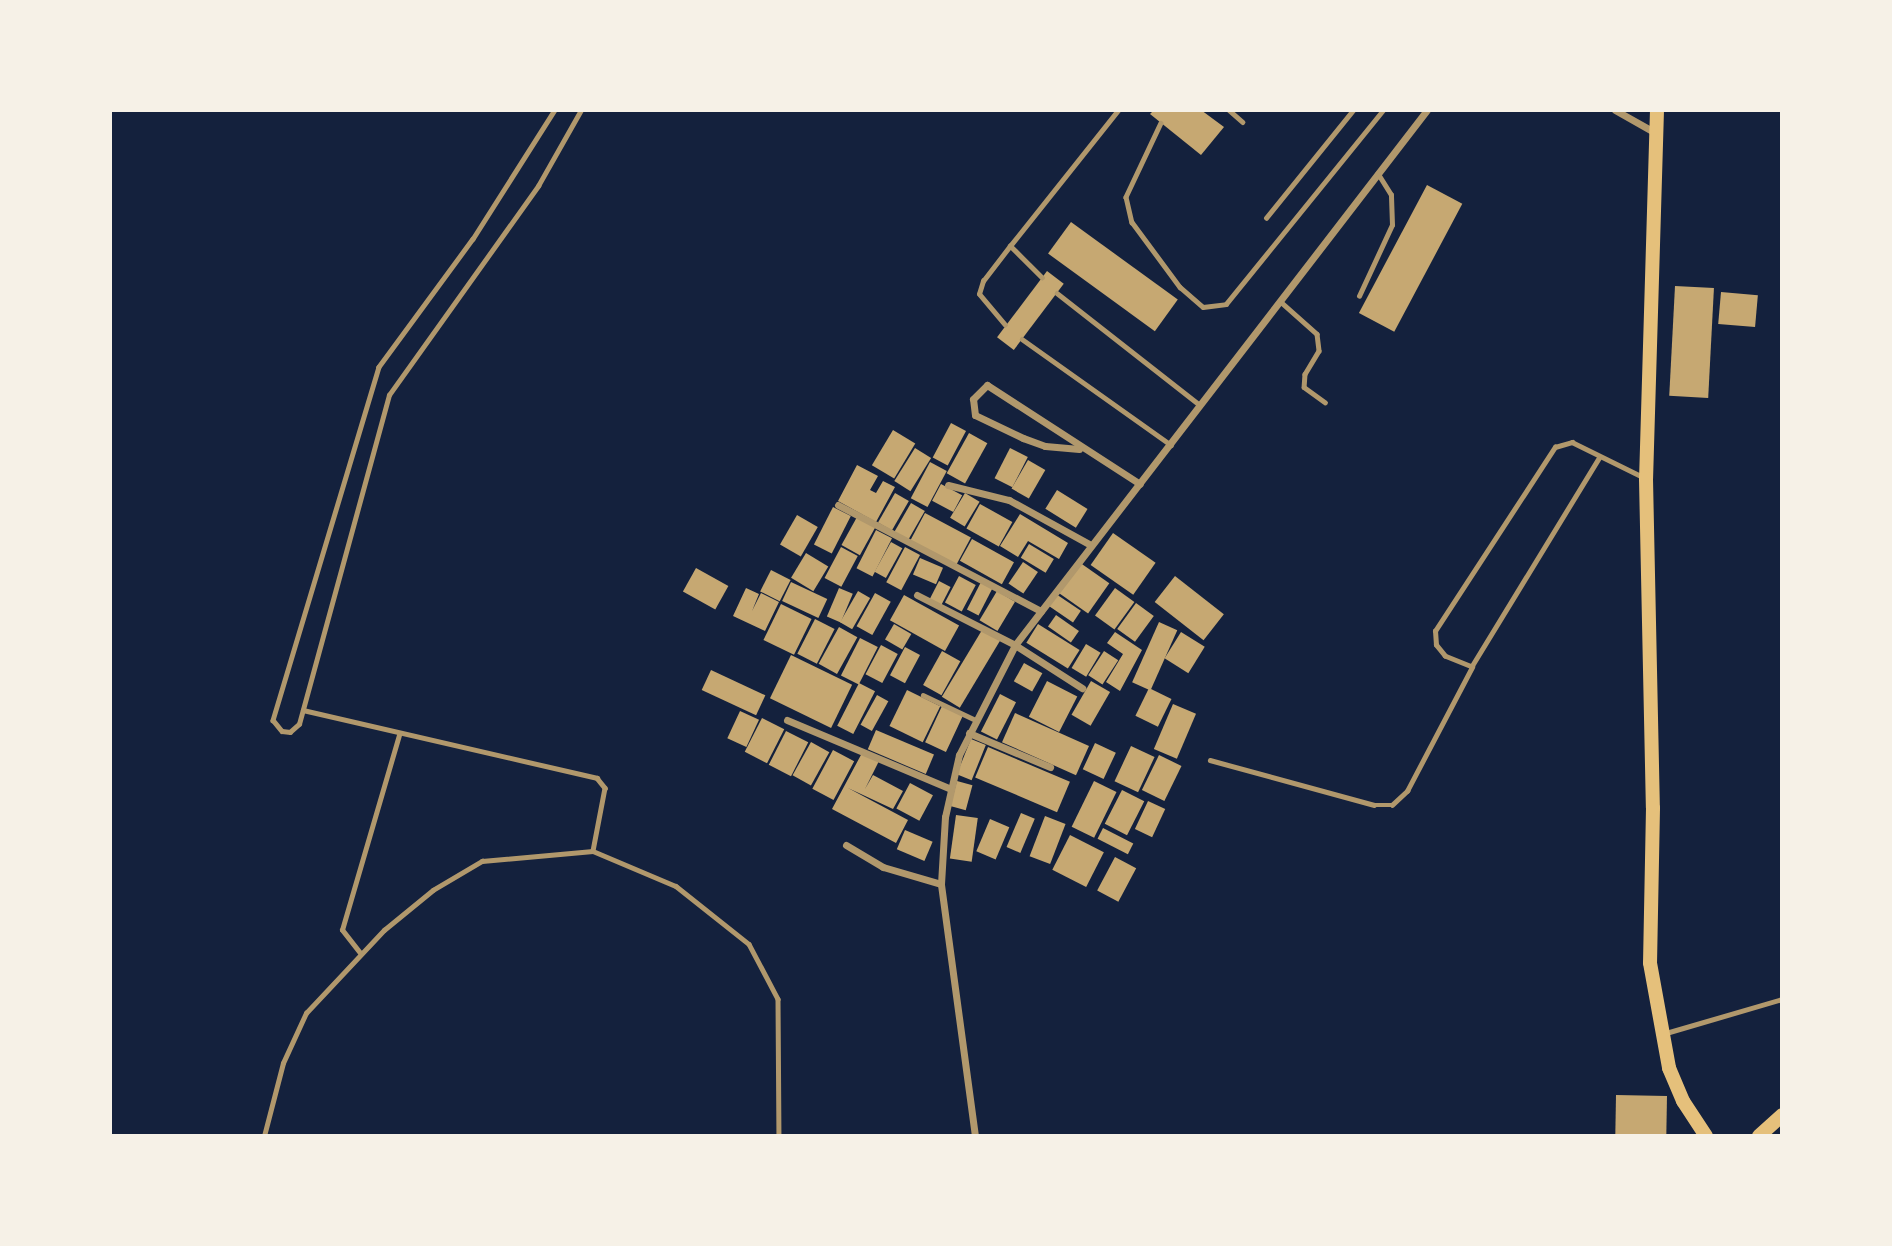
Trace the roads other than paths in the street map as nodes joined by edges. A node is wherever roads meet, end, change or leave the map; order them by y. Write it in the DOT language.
graph roads {
  1 [pos="555,110"];
  2 [pos="581,110"];
  3 [pos="1118,110"];
  4 [pos="1229,110"];
  5 [pos="1353,110"];
  6 [pos="1383,110"];
  7 [pos="1615,110"];
  8 [pos="1657,110"];
  9 [pos="1423,112"];
  10 [pos="1243,122"];
  11 [pos="1161,123"];
  12 [pos="1654,132"];
  13 [pos="1378,174"];
  14 [pos="1266,218"];
  15 [pos="1010,246"];
  16 [pos="1042,278"];
  17 [pos="1057,293"];
  18 [pos="1359,296"];
  19 [pos="1281,302"];
  20 [pos="1005,325"];
  21 [pos="1022,339"];
  22 [pos="1325,402"];
  23 [pos="1202,406"];
  24 [pos="1171,446"];
  25 [pos="1079,449"];
  26 [pos="1600,457"];
  27 [pos="1646,478"];
  28 [pos="1140,484"];
  29 [pos="948,485"];
  30 [pos="838,505"];
  31 [pos="1089,544"];
  32 [pos="917,595"];
  33 [pos="1041,611"];
  34 [pos="1015,645"];
  35 [pos="1472,667"];
  36 [pos="1082,688"];
  37 [pos="923,695"];
  38 [pos="303,710"];
  39 [pos="787,720"];
  40 [pos="976,720"];
  41 [pos="969,733"];
  42 [pos="398,735"];
  43 [pos="1210,760"];
  44 [pos="1050,767"];
  45 [pos="949,788"];
  46 [pos="846,845"];
  47 [pos="593,851"];
  48 [pos="941,884"];
  49 [pos="360,953"];
  50 [pos="1782,999"];
  51 [pos="1661,1034"];
  52 [pos="1782,1115"];
  53 [pos="264,1136"];
  54 [pos="779,1136"];
  55 [pos="975,1136"];
  56 [pos="1706,1136"];
  57 [pos="1759,1136"];
  1 -- 38 [label="lane"];
  2 -- 38 [label="lane"];
  3 -- 15 [label="lane"];
  4 -- 10 [label="lane"];
  5 -- 14 [label="lane"];
  6 -- 11 [label="lane"];
  7 -- 12 [label="street"];
  8 -- 12 [label="highway"];
  9 -- 13 [label="street"];
  12 -- 27 [label="highway"];
  13 -- 18 [label="lane"];
  13 -- 19 [label="street"];
  15 -- 16 [label="lane"];
  15 -- 20 [label="lane"];
  17 -- 23 [label="lane"];
  19 -- 22 [label="lane"];
  19 -- 23 [label="street"];
  21 -- 24 [label="lane"];
  23 -- 24 [label="street"];
  24 -- 28 [label="street"];
  25 -- 25 [label="street"];
  25 -- 28 [label="street"];
  26 -- 27 [label="lane"];
  26 -- 35 [label="lane"];
  26 -- 35 [label="lane"];
  27 -- 51 [label="highway"];
  28 -- 31 [label="street"];
  29 -- 31 [label="street"];
  30 -- 33 [label="street"];
  31 -- 33 [label="street"];
  32 -- 34 [label="street"];
  33 -- 34 [label="street"];
  34 -- 36 [label="street"];
  34 -- 40 [label="street"];
  35 -- 43 [label="lane"];
  37 -- 40 [label="lane"];
  38 -- 42 [label="lane"];
  39 -- 45 [label="street"];
  40 -- 41 [label="street"];
  41 -- 44 [label="street"];
  41 -- 45 [label="street"];
  42 -- 47 [label="lane"];
  42 -- 49 [label="lane"];
  45 -- 48 [label="street"];
  46 -- 48 [label="street"];
  47 -- 49 [label="lane"];
  47 -- 54 [label="lane"];
  48 -- 55 [label="street"];
  49 -- 53 [label="lane"];
  50 -- 51 [label="lane"];
  51 -- 56 [label="highway"];
  52 -- 57 [label="highway"];
}
